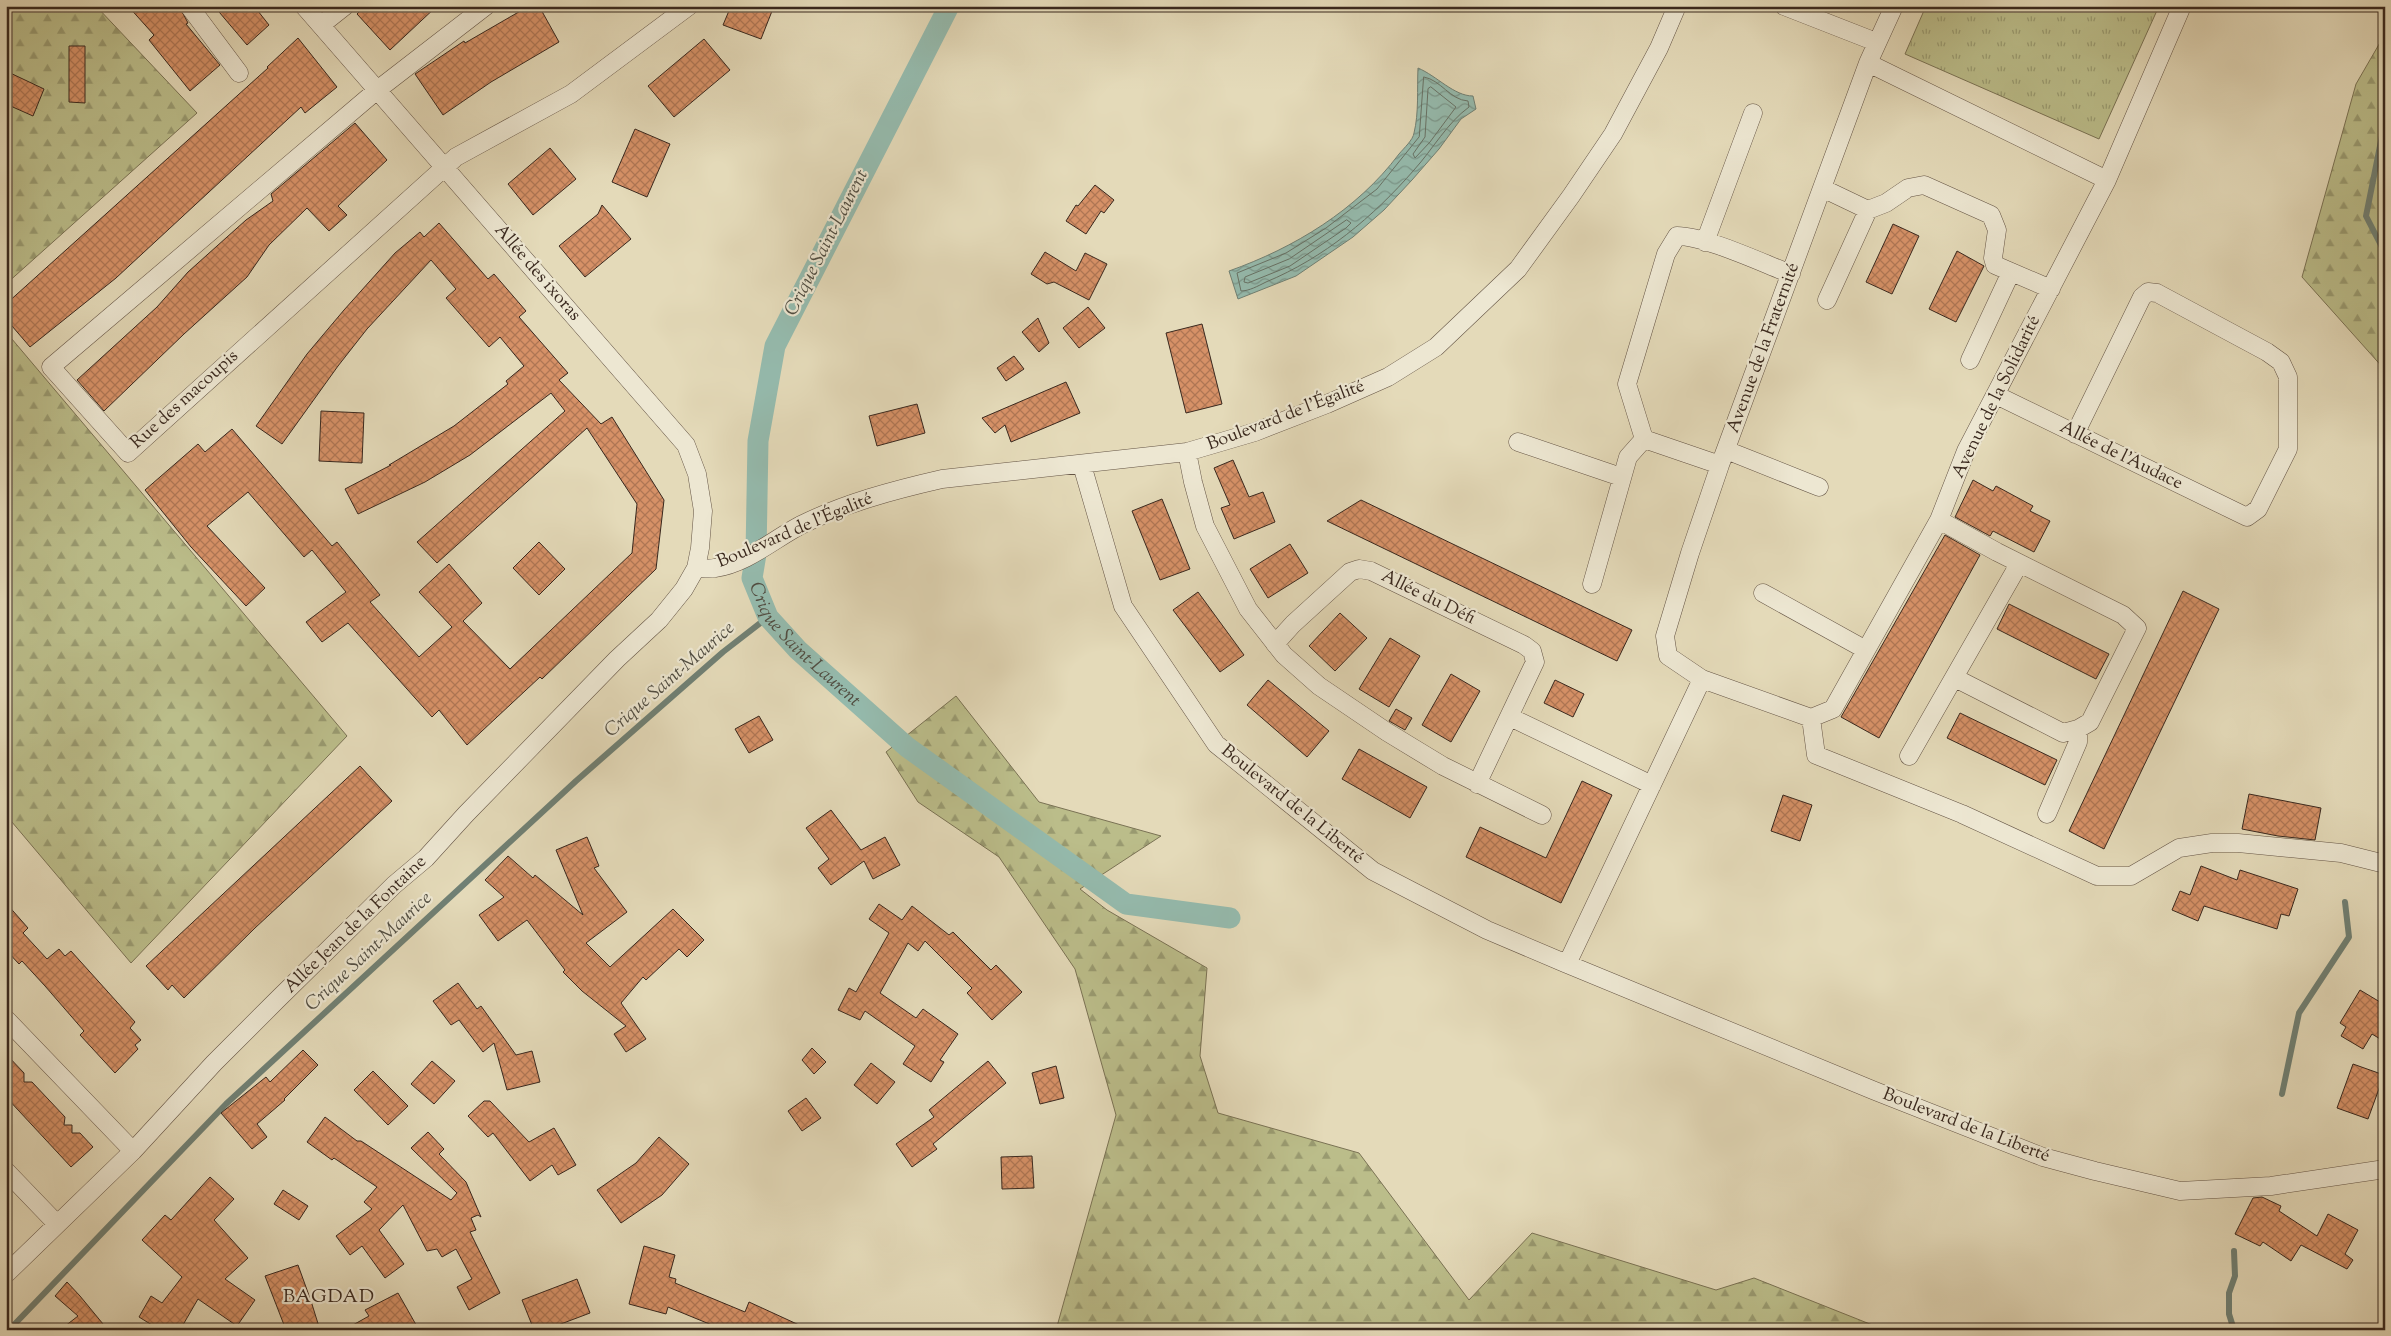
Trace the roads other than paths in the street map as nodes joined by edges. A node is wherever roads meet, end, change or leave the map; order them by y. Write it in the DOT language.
graph roads {
  1 [pos="189,6"];
  2 [pos="304,6"];
  3 [pos="345,6"];
  4 [pos="486,6"];
  5 [pos="688,6"];
  6 [pos="1677,6"];
  7 [pos="1784,6"];
  8 [pos="1894,6"];
  9 [pos="2182,6"];
  10 [pos="321,26"];
  11 [pos="1876,42"];
  12 [pos="1868,63"];
  13 [pos="238,73"];
  14 [pos="376,90"];
  15 [pos="1753,113"];
  16 [pos="443,167"];
  17 [pos="2107,180"];
  18 [pos="1822,188"];
  19 [pos="1868,210"];
  20 [pos="1705,242"];
  21 [pos="2011,272"];
  22 [pos="1791,274"];
  23 [pos="2050,289"];
  24 [pos="1828,300"];
  25 [pos="1970,360"];
  26 [pos="1996,395"];
  27 [pos="2075,434"];
  28 [pos="1644,439"];
  29 [pos="1518,442"];
  30 [pos="1187,452"];
  31 [pos="1723,457"];
  32 [pos="1082,465"];
  33 [pos="1621,477"];
  34 [pos="1819,487"];
  35 [pos="1939,520"];
  36 [pos="2019,564"];
  37 [pos="696,568"];
  38 [pos="1592,584"];
  39 [pos="1763,594"];
  40 [pos="1275,644"];
  41 [pos="1866,650"];
  42 [pos="1955,678"];
  43 [pos="1702,679"];
  44 [pos="1510,716"];
  45 [pos="1811,718"];
  46 [pos="2078,729"];
  47 [pos="1909,756"];
  48 [pos="1477,784"];
  49 [pos="1652,785"];
  50 [pos="1542,814"];
  51 [pos="2047,814"];
  52 [pos="2385,864"];
  53 [pos="1567,964"];
  54 [pos="6,1019"];
  55 [pos="133,1151"];
  56 [pos="2385,1169"];
  57 [pos="6,1171"];
  58 [pos="56,1223"];
  59 [pos="6,1274"];
  1 -- 13 [label="street"];
  2 -- 10 [label="street, Allée des ixoras"];
  3 -- 10 [label="street"];
  4 -- 14 [label="street"];
  5 -- 16 [label="street"];
  6 -- 30 [label="street, Boulevard de l'Égalité"];
  7 -- 11 [label="street"];
  8 -- 11 [label="street, Avenue de la Fraternité"];
  9 -- 17 [label="street, Avenue de la Solidarité"];
  10 -- 14 [label="street, Allée des ixoras"];
  11 -- 12 [label="street, Avenue de la Fraternité"];
  12 -- 17 [label="street"];
  12 -- 18 [label="street, Avenue de la Fraternité"];
  14 -- 16 [label="street, Allée des ixoras"];
  14 -- 16 [label="street, Rue des macoupis"];
  15 -- 20 [label="street"];
  16 -- 37 [label="street, Allée des ixoras"];
  17 -- 23 [label="street, Avenue de la Solidarité"];
  18 -- 19 [label="street"];
  18 -- 22 [label="street, Avenue de la Fraternité"];
  19 -- 21 [label="street"];
  19 -- 24 [label="street"];
  20 -- 22 [label="street"];
  20 -- 28 [label="street"];
  21 -- 23 [label="street"];
  21 -- 25 [label="street"];
  22 -- 31 [label="street, Avenue de la Fraternité"];
  23 -- 26 [label="street, Avenue de la Solidarité"];
  26 -- 27 [label="street, Allée de l'Audace"];
  26 -- 35 [label="street, Avenue de la Solidarité"];
  27 -- 27 [label="street, Allée de l'Audace"];
  28 -- 31 [label="street"];
  28 -- 33 [label="street"];
  29 -- 33 [label="street"];
  30 -- 32 [label="street, Boulevard de l'Égalité"];
  30 -- 40 [label="street"];
  31 -- 34 [label="street"];
  31 -- 43 [label="street, Avenue de la Fraternité"];
  32 -- 37 [label="street, Boulevard de l'Égalité"];
  32 -- 53 [label="street, Boulevard de la Liberté"];
  33 -- 38 [label="street"];
  35 -- 36 [label="street"];
  35 -- 41 [label="street, Avenue de la Solidarité"];
  36 -- 42 [label="street"];
  36 -- 46 [label="street"];
  37 -- 55 [label="street, Allée Jean de la Fontaine"];
  39 -- 41 [label="street"];
  40 -- 44 [label="street, Allée du Défi"];
  40 -- 48 [label="street"];
  41 -- 45 [label="street, Avenue de la Solidarité"];
  42 -- 46 [label="street"];
  42 -- 47 [label="street"];
  43 -- 45 [label="street"];
  43 -- 49 [label="street"];
  44 -- 48 [label="street, Allée du Défi"];
  44 -- 49 [label="street"];
  45 -- 52 [label="street"];
  46 -- 51 [label="street"];
  48 -- 50 [label="street"];
  49 -- 53 [label="street"];
  53 -- 56 [label="street, Boulevard de la Liberté"];
  54 -- 55 [label="street"];
  55 -- 58 [label="street, Allée Jean de la Fontaine"];
  57 -- 58 [label="street"];
  58 -- 59 [label="street, Allée Jean de la Fontaine"];
}
